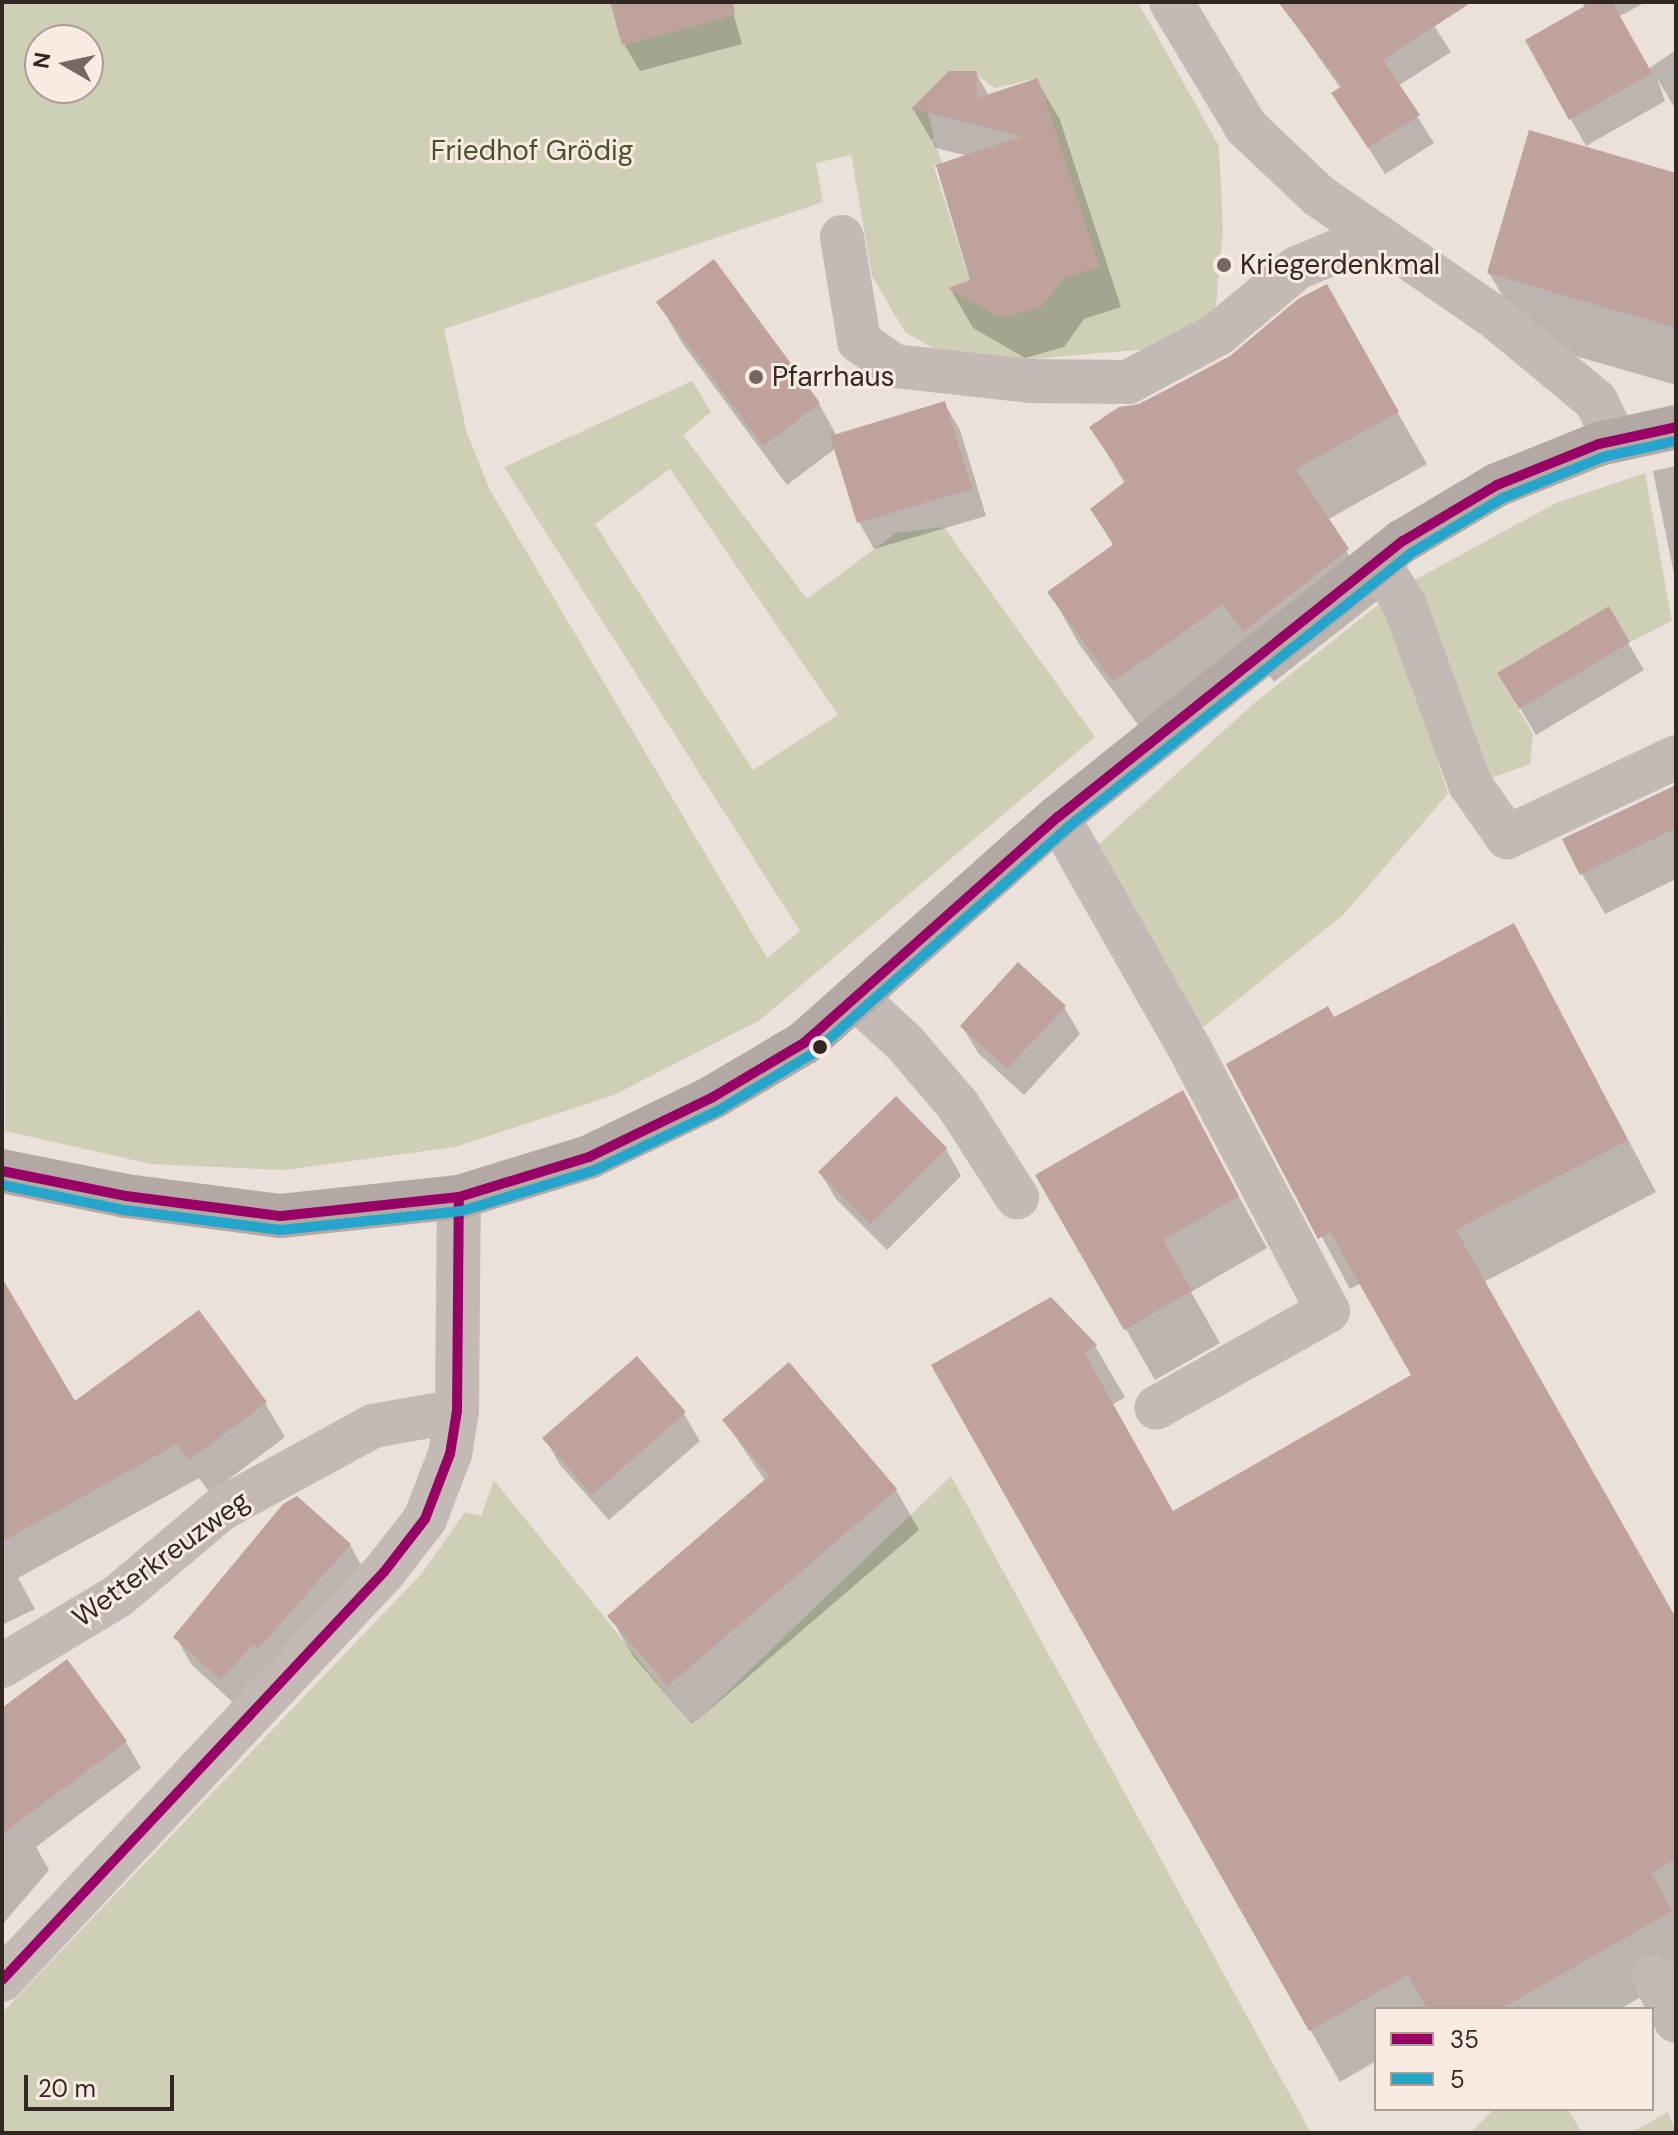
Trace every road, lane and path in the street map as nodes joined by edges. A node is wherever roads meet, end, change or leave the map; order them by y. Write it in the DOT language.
graph roads {
  1 [pos="1171,2"];
  2 [pos="1375,235"];
  3 [pos="842,237"];
  4 [pos="1676,427"];
  5 [pos="1615,440"];
  6 [pos="1377,561"];
  7 [pos="1676,757"];
  8 [pos="1058,817"];
  9 [pos="857,999"];
  10 [pos="2,1171"];
  11 [pos="459,1197"];
  12 [pos="1017,1197"];
  13 [pos="1156,1408"];
  14 [pos="457,1411"];
  15 [pos="2,1666"];
  16 [pos="1654,1977"];
  17 [pos="2,1980"];
  18 [pos="1676,2021"];
  1 -- 2 [label="street"];
  2 -- 3 [label="street"];
  2 -- 5 [label="street"];
  4 -- 5 [label="main road"];
  5 -- 6 [label="main road"];
  6 -- 7 [label="street"];
  6 -- 8 [label="main road"];
  8 -- 9 [label="main road"];
  8 -- 13 [label="street"];
  9 -- 11 [label="main road"];
  9 -- 12 [label="street"];
  10 -- 11 [label="main road"];
  11 -- 14 [label="street"];
  14 -- 15 [label="street, Wetterkreuzweg"];
  14 -- 17 [label="street"];
  16 -- 18 [label="street"];
}
